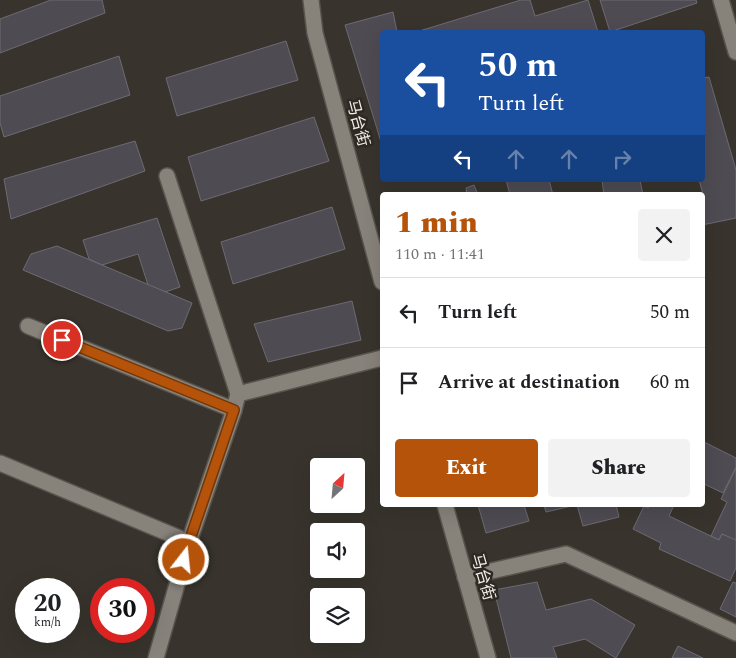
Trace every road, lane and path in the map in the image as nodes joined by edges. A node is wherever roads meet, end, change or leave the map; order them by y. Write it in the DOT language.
graph roads {
  1 [pos="311,0"];
  2 [pos="721,0"];
  3 [pos="736,52"];
  4 [pos="168,176"];
  5 [pos="380,275"];
  6 [pos="28,326"];
  7 [pos="380,358"];
  8 [pos="238,394"];
  9 [pos="234,410"];
  10 [pos="0,463"];
  11 [pos="446,507"];
  12 [pos="189,542"];
  13 [pos="465,577"];
  14 [pos="736,633"];
  15 [pos="156,658"];
  16 [pos="488,658"];
  1 -- 5 [label="street, 马台街"];
  2 -- 3 [label="street"];
  4 -- 8 [label="street"];
  6 -- 9 [label="street"];
  7 -- 8 [label="street"];
  8 -- 9 [label="street"];
  9 -- 12 [label="street"];
  10 -- 12 [label="street"];
  11 -- 13 [label="street, 马台街"];
  12 -- 15 [label="street"];
  13 -- 14 [label="street"];
  13 -- 16 [label="street, 马台街"];
}
